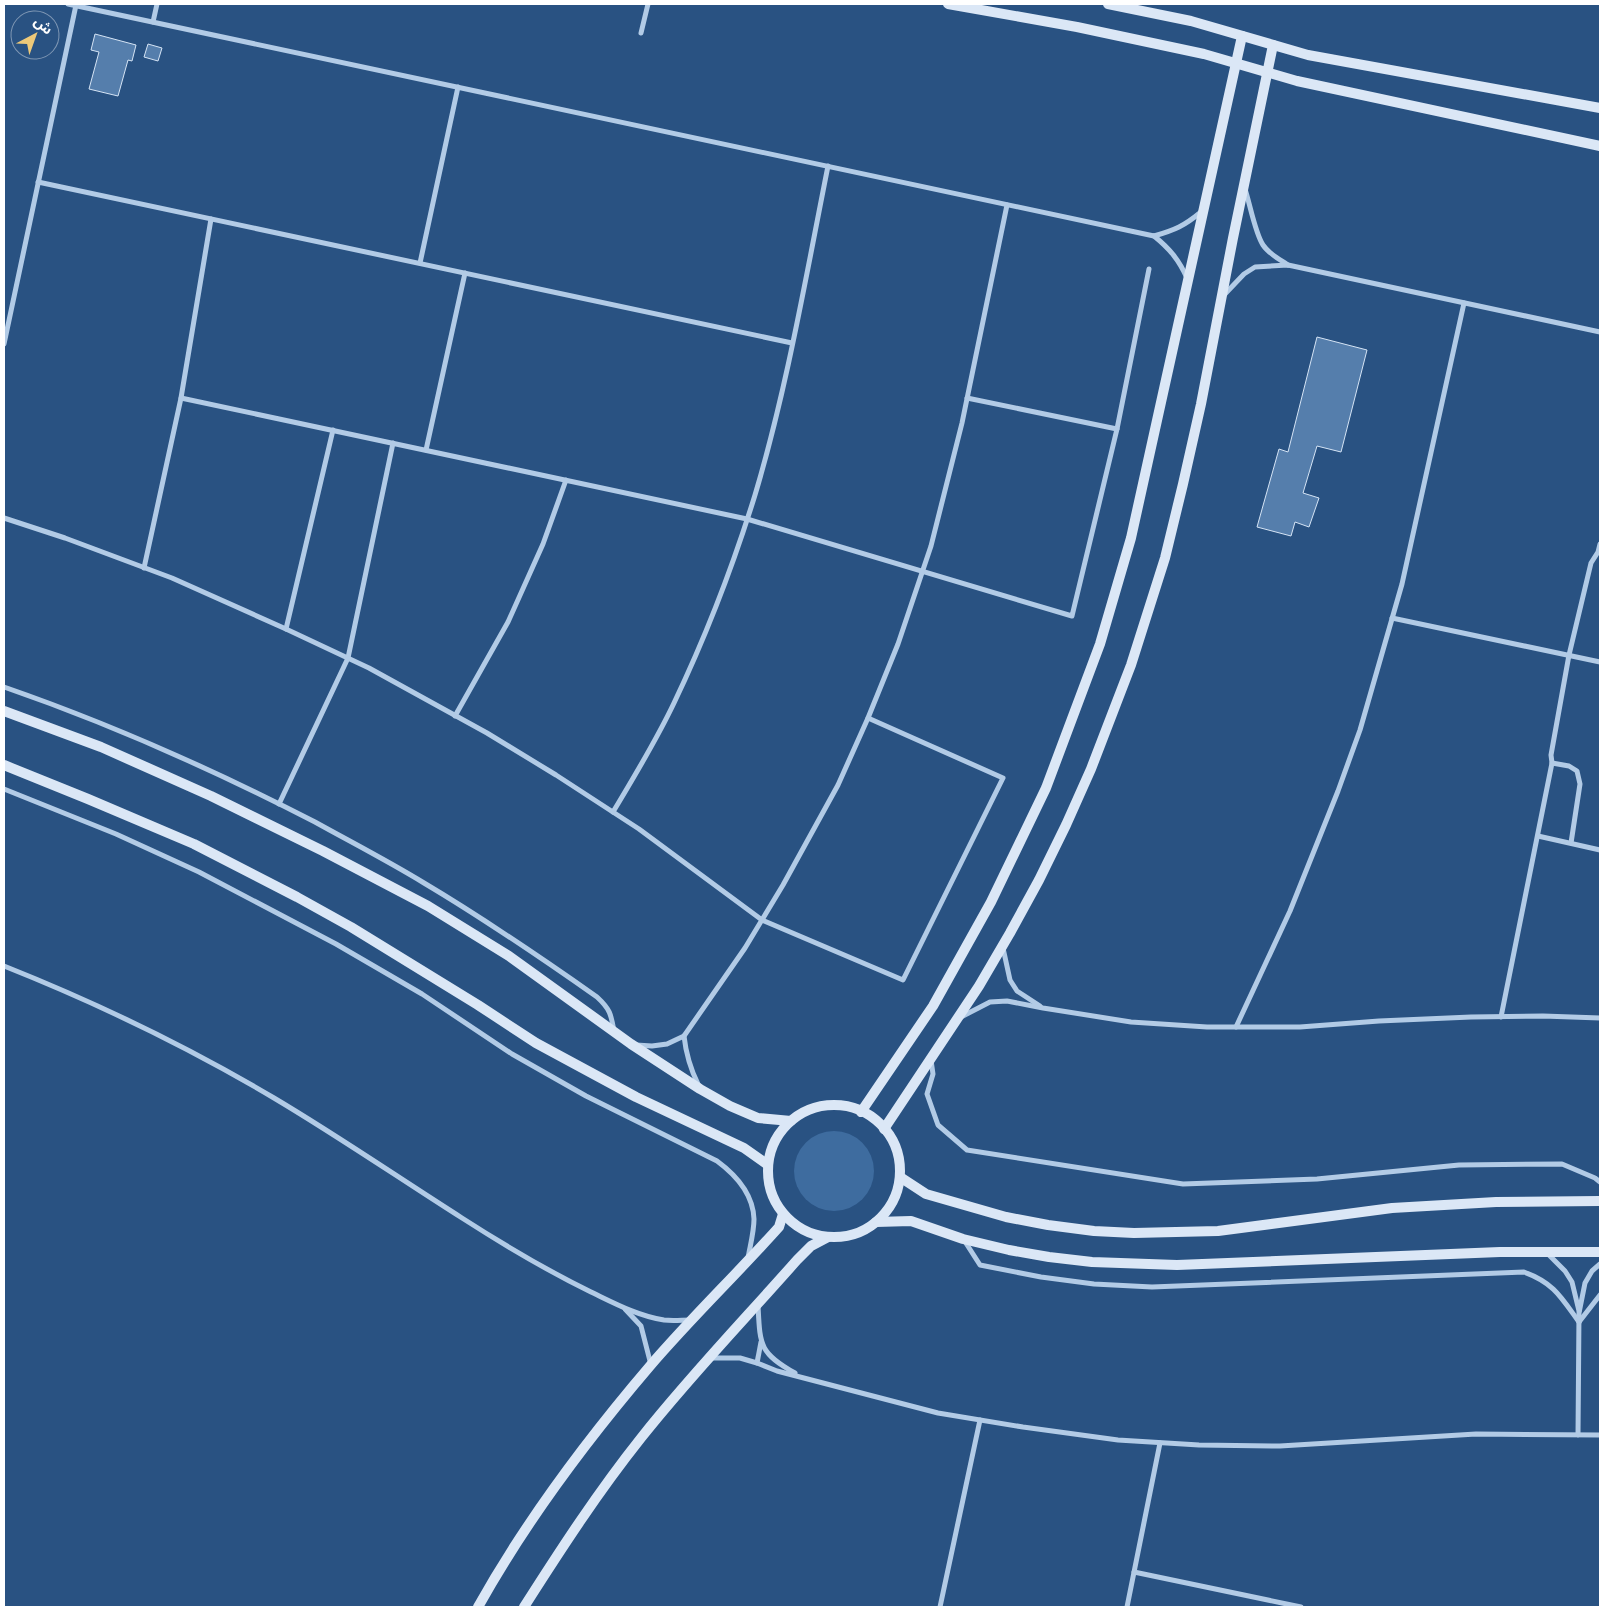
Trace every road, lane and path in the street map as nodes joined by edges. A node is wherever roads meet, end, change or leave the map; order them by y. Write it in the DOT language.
graph roads {
  1 [pos="68,4"];
  2 [pos="157,4"];
  3 [pos="648,4"];
  4 [pos="948,4"];
  5 [pos="1108,4"];
  6 [pos="76,6"];
  7 [pos="153,22"];
  8 [pos="641,33"];
  9 [pos="1242,36"];
  10 [pos="1273,45"];
  11 [pos="1236,63"];
  12 [pos="1268,73"];
  13 [pos="458,87"];
  14 [pos="1600,108"];
  15 [pos="1600,146"];
  16 [pos="828,166"];
  17 [pos="38,182"];
  18 [pos="1244,184"];
  19 [pos="1007,205"];
  20 [pos="1203,211"];
  21 [pos="211,219"];
  22 [pos="1154,236"];
  23 [pos="420,263"];
  24 [pos="1288,265"];
  25 [pos="1149,269"];
  26 [pos="465,273"];
  27 [pos="1188,279"];
  28 [pos="1221,298"];
  29 [pos="1464,302"];
  30 [pos="1600,332"];
  31 [pos="792,343"];
  32 [pos="4,344"];
  33 [pos="181,398"];
  34 [pos="967,398"];
  35 [pos="1117,429"];
  36 [pos="333,430"];
  37 [pos="393,443"];
  38 [pos="426,450"];
  39 [pos="566,480"];
  40 [pos="4,518"];
  41 [pos="747,519"];
  42 [pos="1600,544"];
  43 [pos="1599,553"];
  44 [pos="144,568"];
  45 [pos="923,571"];
  46 [pos="1392,618"];
  47 [pos="286,629"];
  48 [pos="1569,655"];
  49 [pos="348,658"];
  50 [pos="1600,662"];
  51 [pos="4,687"];
  52 [pos="4,711"];
  53 [pos="456,716"];
  54 [pos="868,718"];
  55 [pos="1552,763"];
  56 [pos="4,765"];
  57 [pos="4,789"];
  58 [pos="279,804"];
  59 [pos="613,812"];
  60 [pos="1538,836"];
  61 [pos="1571,843"];
  62 [pos="1600,850"];
  63 [pos="762,920"];
  64 [pos="1003,946"];
  65 [pos="4,966"];
  66 [pos="1043,1008"];
  67 [pos="1501,1017"];
  68 [pos="1600,1018"];
  69 [pos="957,1020"];
  70 [pos="1236,1027"];
  71 [pos="614,1032"];
  72 [pos="684,1036"];
  73 [pos="631,1044"];
  74 [pos="931,1059"];
  75 [pos="700,1090"];
  76 [pos="862,1112"];
  77 [pos="791,1121"];
  78 [pos="884,1129"];
  79 [pos="768,1165"];
  80 [pos="900,1177"];
  81 [pos="1600,1182"];
  82 [pos="1600,1201"];
  83 [pos="783,1214"];
  84 [pos="876,1222"];
  85 [pos="828,1237"];
  86 [pos="963,1238"];
  87 [pos="1546,1252"];
  88 [pos="1600,1252"];
  89 [pos="747,1262"];
  90 [pos="1600,1264"];
  91 [pos="1600,1295"];
  92 [pos="758,1304"];
  93 [pos="623,1307"];
  94 [pos="1579,1313"];
  95 [pos="692,1320"];
  96 [pos="1579,1322"];
  97 [pos="761,1342"];
  98 [pos="710,1358"];
  99 [pos="757,1363"];
  100 [pos="651,1365"];
  101 [pos="800,1376"];
  102 [pos="980,1420"];
  103 [pos="1578,1435"];
  104 [pos="1600,1435"];
  105 [pos="1160,1442"];
  106 [pos="1134,1572"];
  107 [pos="478,1607"];
  108 [pos="524,1607"];
  109 [pos="940,1607"];
  110 [pos="1127,1607"];
  111 [pos="1301,1607"];
  1 -- 6 [label="street"];
  2 -- 7 [label="street"];
  3 -- 8 [label="street"];
  4 -- 11 [label="main road"];
  5 -- 9 [label="main road"];
  6 -- 7 [label="street"];
  6 -- 17 [label="street"];
  7 -- 13 [label="street"];
  9 -- 10 [label="main road"];
  9 -- 11 [label="main road"];
  10 -- 12 [label="main road"];
  10 -- 14 [label="main road"];
  11 -- 12 [label="main road"];
  11 -- 20 [label="main road"];
  12 -- 15 [label="main road"];
  12 -- 18 [label="main road"];
  13 -- 16 [label="street"];
  13 -- 23 [label="street"];
  16 -- 19 [label="street"];
  16 -- 31 [label="street"];
  17 -- 21 [label="street"];
  17 -- 32 [label="street"];
  18 -- 24 [label="street"];
  18 -- 28 [label="main road"];
  19 -- 22 [label="street"];
  19 -- 34 [label="street"];
  20 -- 22 [label="street"];
  20 -- 27 [label="main road"];
  21 -- 23 [label="street"];
  21 -- 33 [label="street"];
  22 -- 27 [label="street"];
  23 -- 26 [label="street"];
  24 -- 28 [label="street"];
  24 -- 29 [label="street"];
  25 -- 35 [label="street"];
  26 -- 31 [label="street"];
  26 -- 38 [label="street"];
  27 -- 76 [label="main road"];
  28 -- 64 [label="main road"];
  29 -- 30 [label="street"];
  29 -- 46 [label="street"];
  31 -- 41 [label="street"];
  33 -- 36 [label="street"];
  33 -- 44 [label="street"];
  34 -- 35 [label="street"];
  34 -- 45 [label="street"];
  35 -- 45 [label="street"];
  36 -- 37 [label="street"];
  36 -- 47 [label="street"];
  37 -- 38 [label="street"];
  37 -- 49 [label="street"];
  38 -- 39 [label="street"];
  39 -- 41 [label="street"];
  39 -- 53 [label="street"];
  40 -- 44 [label="street"];
  41 -- 45 [label="street"];
  41 -- 59 [label="street"];
  42 -- 43 [label="street"];
  43 -- 48 [label="street"];
  44 -- 47 [label="street"];
  45 -- 54 [label="street"];
  46 -- 48 [label="street"];
  46 -- 70 [label="street"];
  47 -- 49 [label="street"];
  48 -- 50 [label="street"];
  48 -- 55 [label="street"];
  49 -- 53 [label="street"];
  49 -- 58 [label="street"];
  51 -- 58 [label="street"];
  52 -- 71 [label="main road"];
  53 -- 59 [label="street"];
  54 -- 63 [label="street"];
  54 -- 63 [label="street"];
  55 -- 60 [label="street"];
  55 -- 61 [label="street"];
  56 -- 79 [label="main road"];
  57 -- 89 [label="street"];
  58 -- 71 [label="street"];
  59 -- 63 [label="street"];
  60 -- 61 [label="street"];
  60 -- 67 [label="street"];
  61 -- 62 [label="street"];
  63 -- 72 [label="street"];
  64 -- 66 [label="street"];
  64 -- 69 [label="main road"];
  65 -- 93 [label="street"];
  66 -- 69 [label="street"];
  66 -- 70 [label="street"];
  67 -- 68 [label="street"];
  67 -- 70 [label="street"];
  69 -- 74 [label="main road"];
  71 -- 73 [label="main road"];
  72 -- 73 [label="street"];
  72 -- 75 [label="street"];
  73 -- 75 [label="main road"];
  74 -- 78 [label="main road"];
  74 -- 81 [label="street"];
  75 -- 77 [label="main road"];
  76 -- 77 [label="main road"];
  76 -- 78 [label="main road"];
  77 -- 79 [label="main road"];
  78 -- 80 [label="main road"];
  79 -- 83 [label="main road"];
  80 -- 82 [label="main road"];
  80 -- 84 [label="main road"];
  83 -- 85 [label="main road"];
  83 -- 89 [label="main road"];
  84 -- 85 [label="main road"];
  84 -- 86 [label="main road"];
  85 -- 92 [label="main road"];
  86 -- 87 [label="main road"];
  86 -- 96 [label="street"];
  87 -- 88 [label="main road"];
  87 -- 94 [label="street"];
  89 -- 95 [label="main road"];
  90 -- 94 [label="street"];
  91 -- 96 [label="street"];
  92 -- 97 [label="street"];
  92 -- 98 [label="main road"];
  93 -- 95 [label="street"];
  93 -- 100 [label="street"];
  94 -- 96 [label="street"];
  95 -- 100 [label="main road"];
  96 -- 103 [label="street"];
  97 -- 99 [label="street"];
  97 -- 101 [label="street"];
  98 -- 99 [label="street"];
  98 -- 108 [label="main road"];
  99 -- 101 [label="street"];
  100 -- 107 [label="main road"];
  101 -- 102 [label="street"];
  102 -- 105 [label="street"];
  102 -- 109 [label="street"];
  103 -- 104 [label="street"];
  103 -- 105 [label="street"];
  105 -- 106 [label="street"];
  106 -- 110 [label="street"];
  106 -- 111 [label="street"];
}
